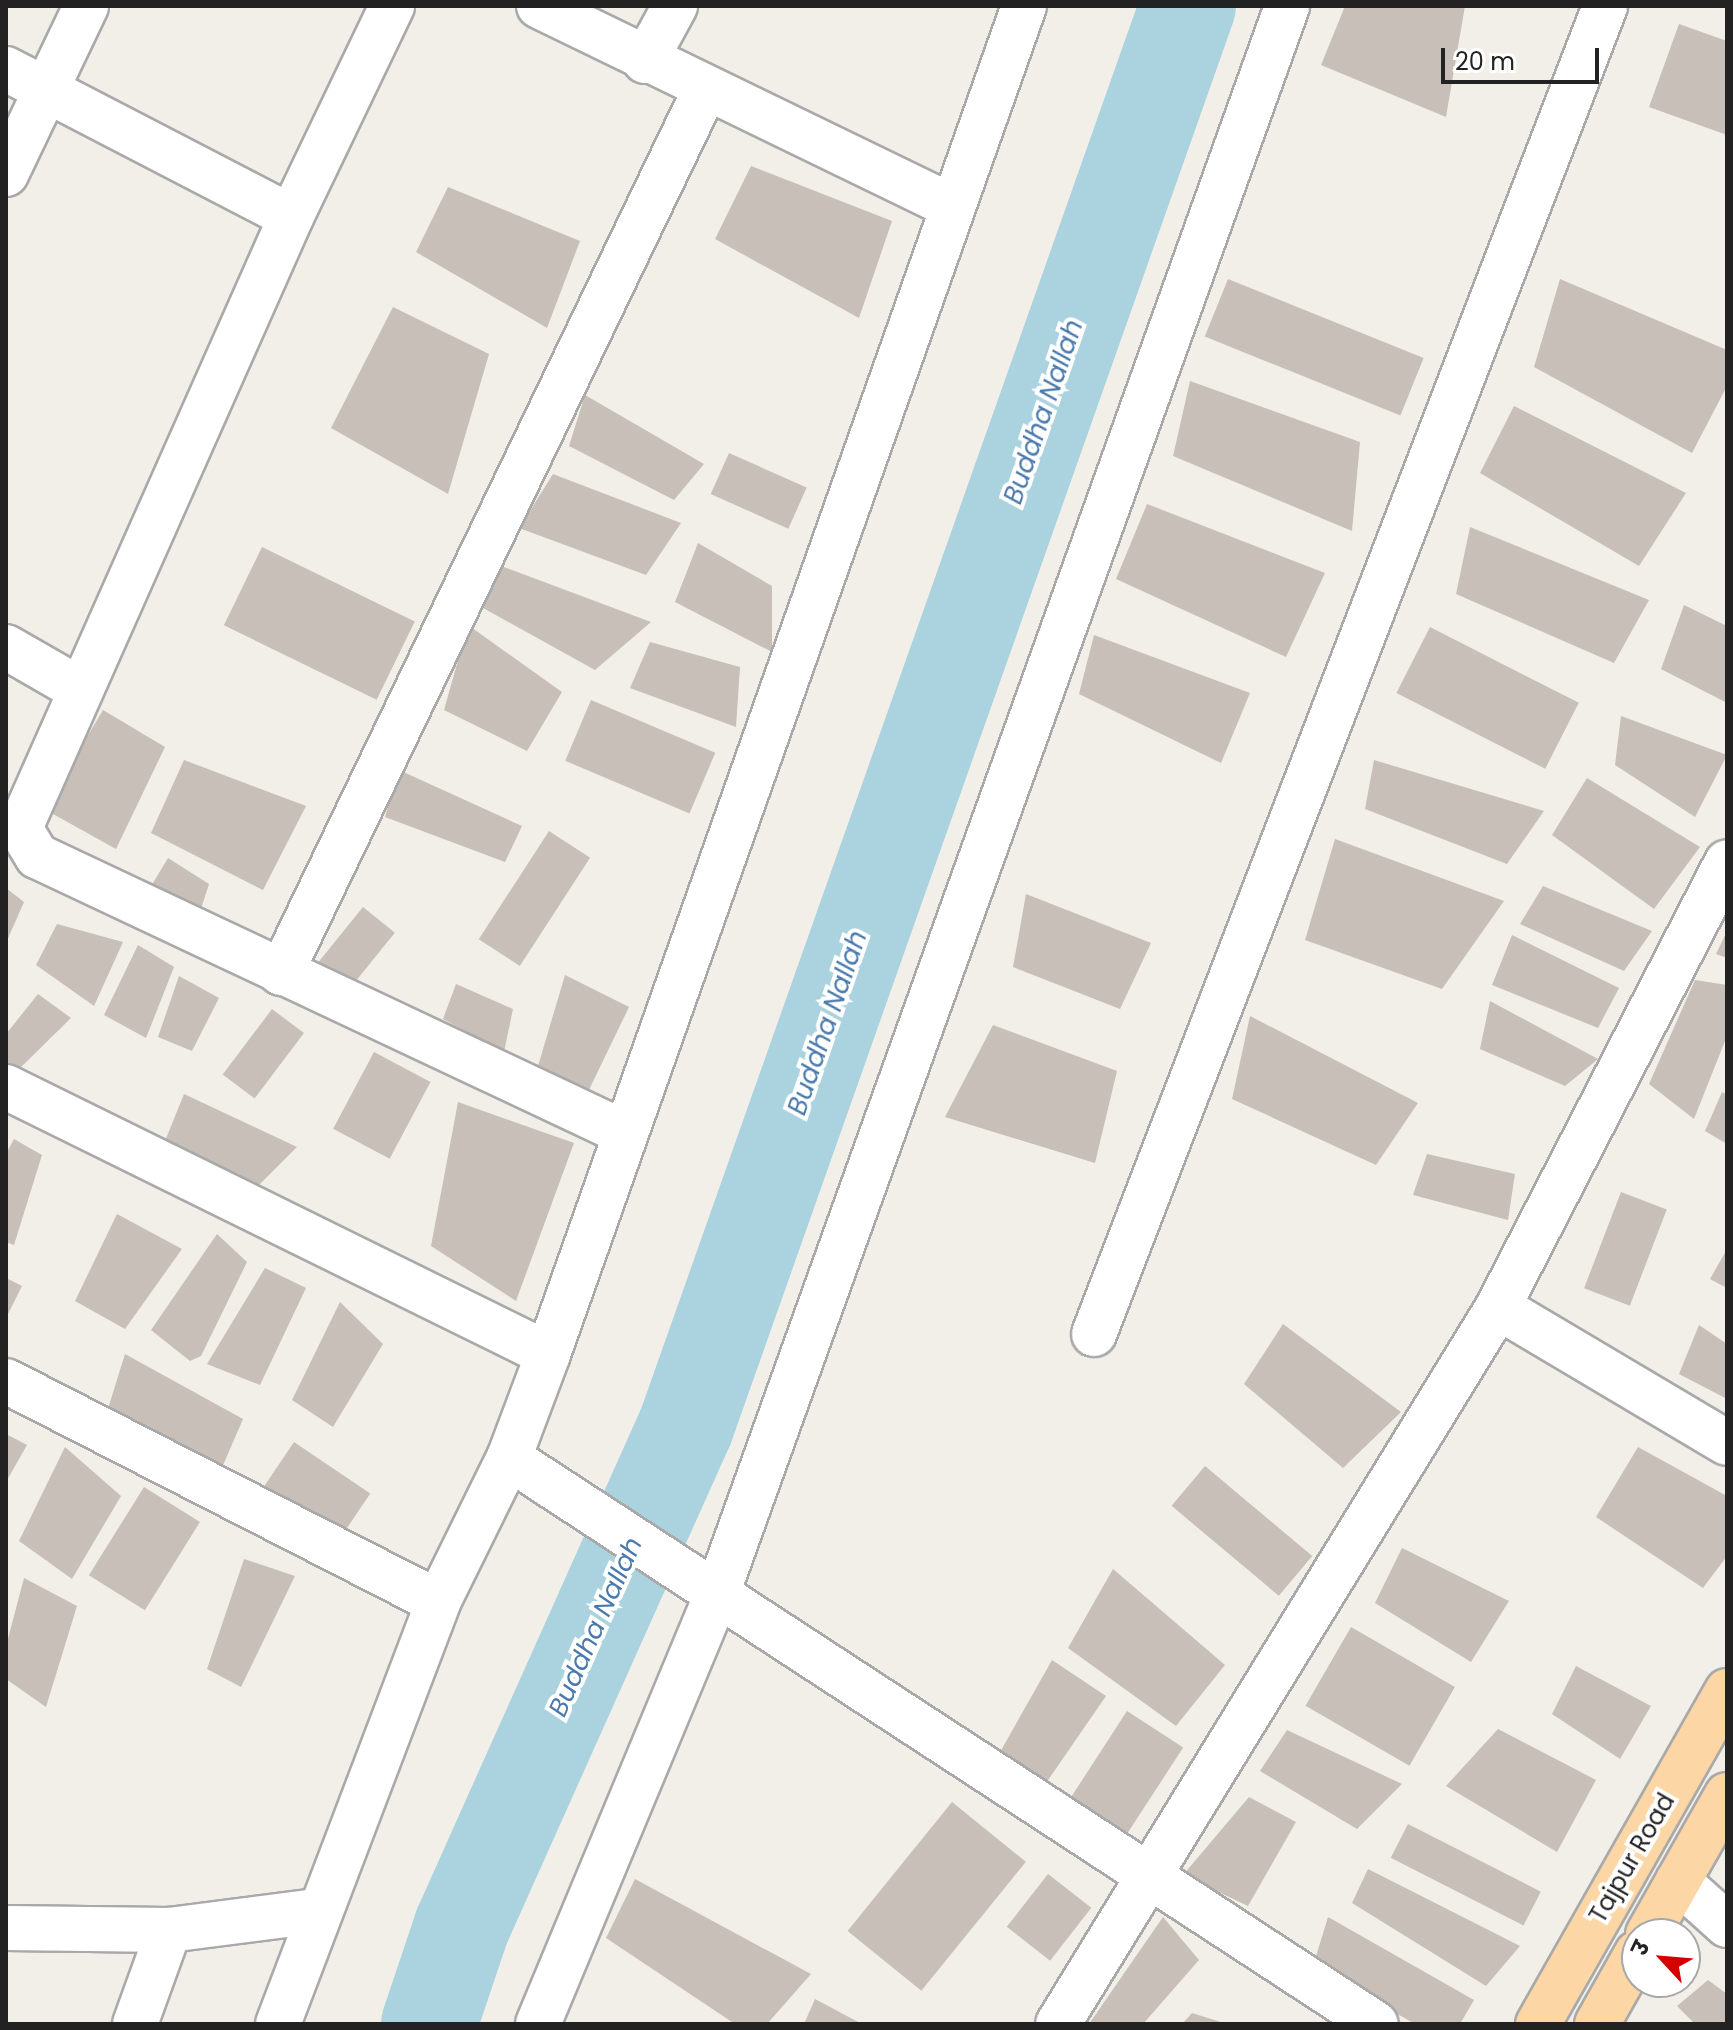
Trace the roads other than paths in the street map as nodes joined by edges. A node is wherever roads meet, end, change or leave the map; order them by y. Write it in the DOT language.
graph roads {
  1 [pos="86,6"];
  2 [pos="392,6"];
  3 [pos="539,6"];
  4 [pos="675,6"];
  5 [pos="1024,6"];
  6 [pos="1287,6"];
  7 [pos="1605,6"];
  8 [pos="645,61"];
  9 [pos="6,69"];
  10 [pos="47,89"];
  11 [pos="705,90"];
  12 [pos="6,174"];
  13 [pos="951,206"];
  14 [pos="291,217"];
  15 [pos="6,647"];
  16 [pos="79,689"];
  17 [pos="1727,862"];
  18 [pos="281,973"];
  19 [pos="6,1087"];
  20 [pos="623,1132"];
  21 [pos="1498,1307"];
  22 [pos="1094,1334"];
  23 [pos="548,1354"];
  24 [pos="6,1381"];
  25 [pos="1727,1443"];
  26 [pos="526,1469"];
  27 [pos="703,1584"];
  28 [pos="438,1602"];
  29 [pos="1727,1691"];
  30 [pos="1727,1795"];
  31 [pos="1149,1880"];
  32 [pos="1678,1881"];
  33 [pos="318,1911"];
  34 [pos="1657,1918"];
  35 [pos="1727,1925"];
  36 [pos="6,1928"];
  37 [pos="169,1930"];
  38 [pos="1621,1981"];
  39 [pos="135,2024"];
  40 [pos="278,2024"];
  41 [pos="538,2024"];
  42 [pos="1058,2024"];
  43 [pos="1376,2024"];
  44 [pos="1538,2024"];
  45 [pos="1597,2024"];
  1 -- 10 [label="street"];
  2 -- 14 [label="street"];
  3 -- 8 [label="street"];
  4 -- 8 [label="street"];
  5 -- 13 [label="street"];
  6 -- 27 [label="street"];
  7 -- 22 [label="street"];
  8 -- 11 [label="street"];
  9 -- 10 [label="street"];
  10 -- 12 [label="street"];
  10 -- 14 [label="street"];
  11 -- 13 [label="street"];
  11 -- 18 [label="street"];
  13 -- 20 [label="street"];
  14 -- 16 [label="street"];
  15 -- 16 [label="street"];
  16 -- 18 [label="street"];
  17 -- 21 [label="street"];
  18 -- 20 [label="street"];
  19 -- 23 [label="street"];
  20 -- 23 [label="street"];
  21 -- 25 [label="street"];
  21 -- 31 [label="street"];
  23 -- 26 [label="street"];
  24 -- 28 [label="street"];
  26 -- 27 [label="street"];
  26 -- 28 [label="street"];
  27 -- 31 [label="street"];
  27 -- 41 [label="street"];
  28 -- 33 [label="street"];
  29 -- 44 [label="main road, Tajpur Road"];
  30 -- 32 [label="main road"];
  31 -- 42 [label="street"];
  31 -- 43 [label="street"];
  32 -- 34 [label="main road"];
  32 -- 35 [label="street"];
  33 -- 37 [label="street"];
  33 -- 40 [label="street"];
  36 -- 37 [label="street"];
  37 -- 39 [label="street"];
  38 -- 45 [label="main road"];
}
